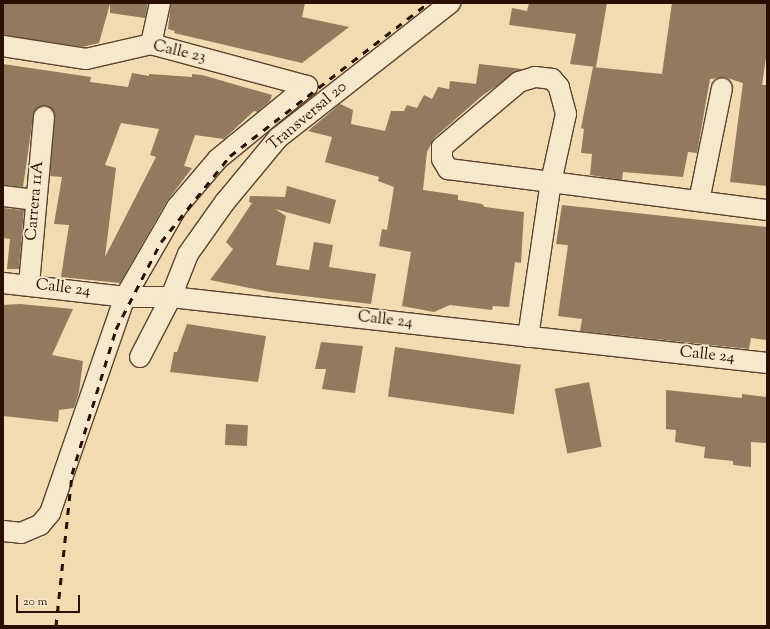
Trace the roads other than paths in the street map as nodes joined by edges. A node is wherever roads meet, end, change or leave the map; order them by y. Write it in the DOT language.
graph roads {
  1 [pos="160,3"];
  2 [pos="450,3"];
  3 [pos="151,44"];
  4 [pos="3,46"];
  5 [pos="307,86"];
  6 [pos="722,88"];
  7 [pos="44,117"];
  8 [pos="551,182"];
  9 [pos="3,196"];
  10 [pos="36,200"];
  11 [pos="699,201"];
  12 [pos="767,210"];
  13 [pos="3,283"];
  14 [pos="29,285"];
  15 [pos="125,297"];
  16 [pos="171,297"];
  17 [pos="528,337"];
  18 [pos="140,357"];
  19 [pos="767,363"];
  20 [pos="3,531"];
  1 -- 3 [label="street"];
  2 -- 16 [label="street, Transversal 20"];
  3 -- 4 [label="street, Calle 23"];
  3 -- 5 [label="street, Calle 23"];
  5 -- 15 [label="street, Transversal 20"];
  6 -- 11 [label="street"];
  7 -- 10 [label="street, Carrera 11A"];
  8 -- 8 [label="street"];
  8 -- 11 [label="street"];
  8 -- 17 [label="street"];
  9 -- 10 [label="street"];
  10 -- 14 [label="street, Carrera 11A"];
  11 -- 12 [label="street"];
  13 -- 14 [label="street, Calle 24"];
  14 -- 15 [label="street, Calle 24"];
  15 -- 16 [label="street, Calle 24"];
  15 -- 20 [label="street, Transversal 20"];
  16 -- 17 [label="street, Calle 24"];
  16 -- 18 [label="street"];
  17 -- 19 [label="street, Calle 24"];
}
